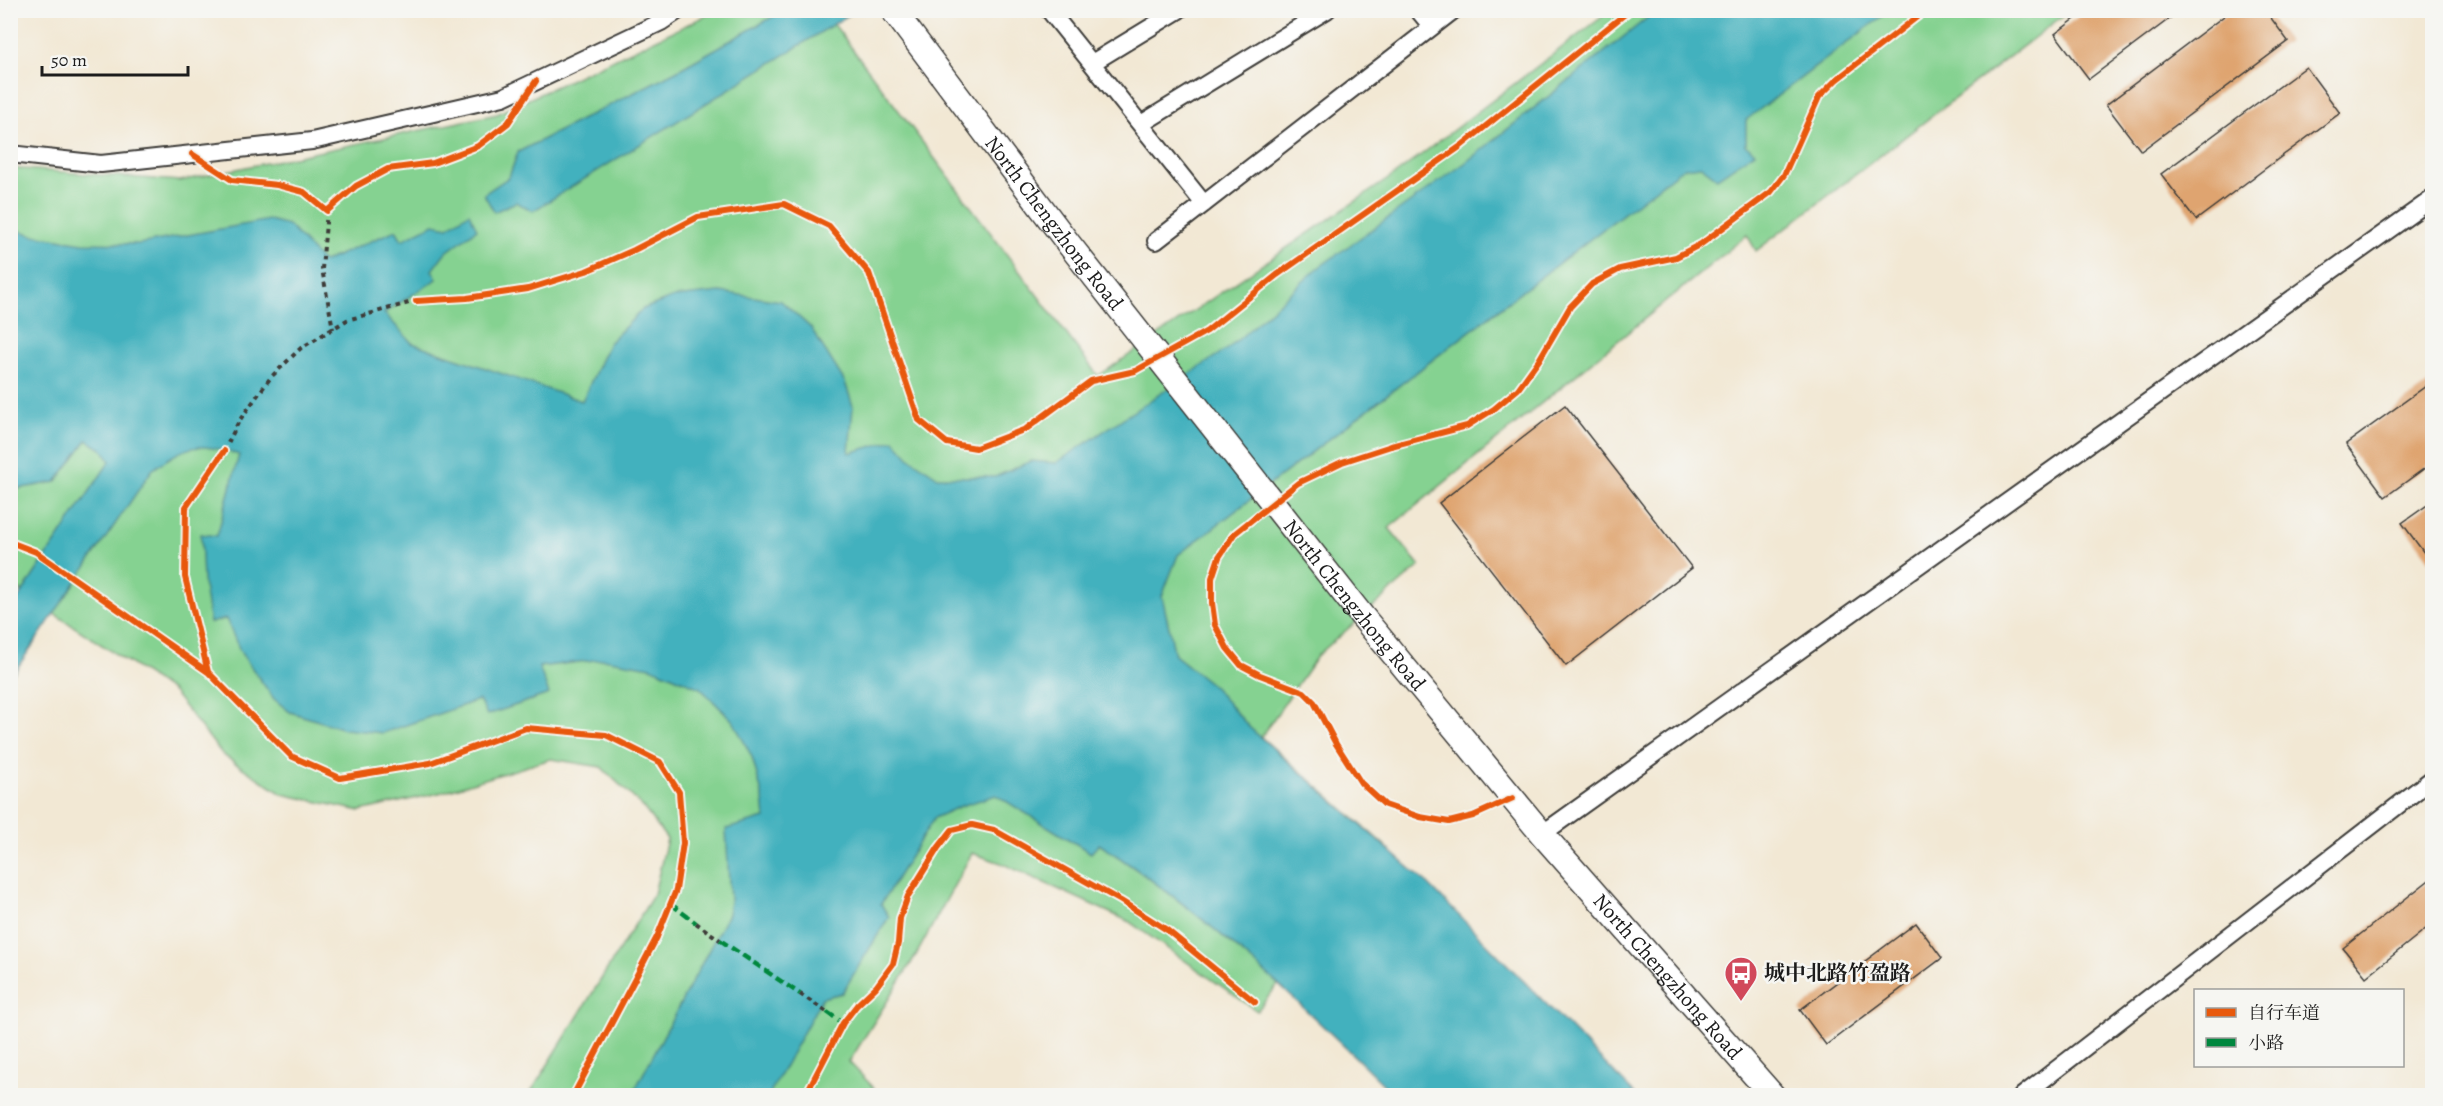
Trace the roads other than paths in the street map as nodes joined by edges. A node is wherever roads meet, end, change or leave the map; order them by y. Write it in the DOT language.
graph roads {
  1 [pos="679,10"];
  2 [pos="1049,10"];
  3 [pos="1179,10"];
  4 [pos="1327,10"];
  5 [pos="1418,10"];
  6 [pos="1454,10"];
  7 [pos="894,11"];
  8 [pos="1432,27"];
  9 [pos="1092,63"];
  10 [pos="1140,124"];
  11 [pos="10,154"];
  12 [pos="2433,199"];
  13 [pos="1204,204"];
  14 [pos="1156,241"];
  15 [pos="2433,779"];
  16 [pos="1542,834"];
  17 [pos="1773,1095"];
  18 [pos="2022,1095"];
  1 -- 11 [label="street"];
  2 -- 9 [label="street"];
  3 -- 9 [label="street"];
  4 -- 10 [label="street"];
  5 -- 8 [label="street"];
  6 -- 8 [label="street"];
  7 -- 16 [label="street, North Chengzhong Road"];
  8 -- 13 [label="street"];
  9 -- 10 [label="street"];
  10 -- 13 [label="street"];
  12 -- 16 [label="street"];
  13 -- 14 [label="street"];
  15 -- 18 [label="street"];
  16 -- 17 [label="street, North Chengzhong Road"];
}
